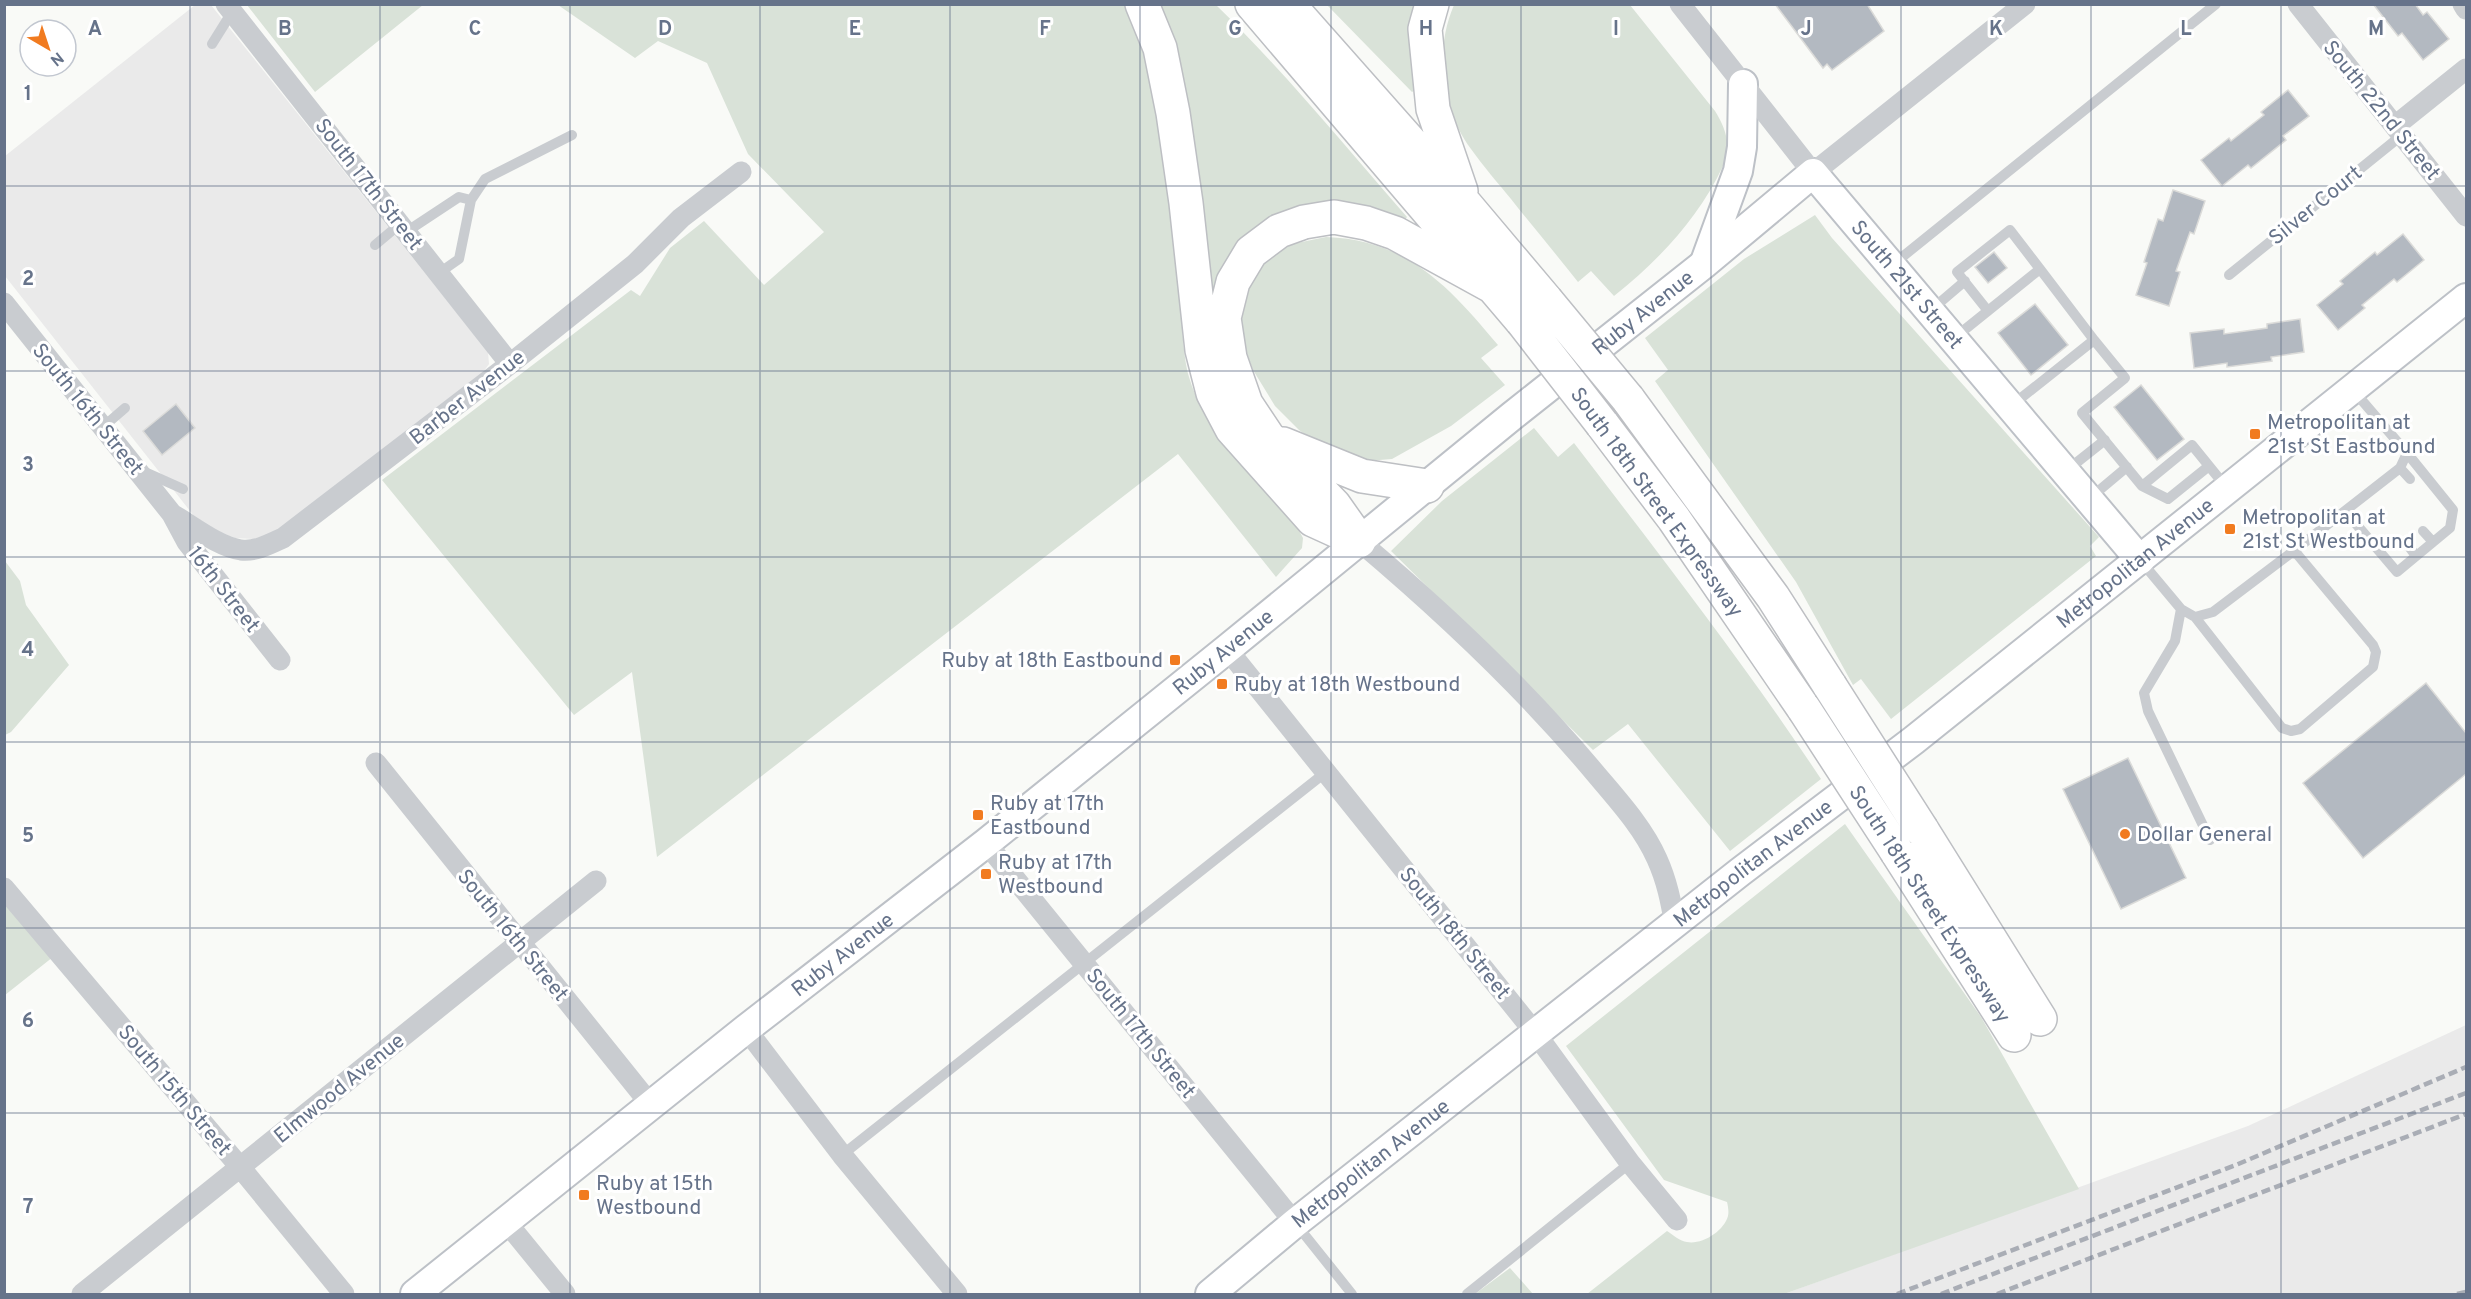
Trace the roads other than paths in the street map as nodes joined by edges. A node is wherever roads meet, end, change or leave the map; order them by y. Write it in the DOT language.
graph roads {
  1 [pos="1142,4"];
  2 [pos="1252,4"];
  3 [pos="1288,4"];
  4 [pos="1432,4"];
  5 [pos="1680,4"];
  6 [pos="2025,4"];
  7 [pos="2216,4"];
  8 [pos="2298,4"];
  9 [pos="2463,4"];
  10 [pos="229,8"];
  11 [pos="2466,9"];
  12 [pos="212,44"];
  13 [pos="2466,69"];
  14 [pos="1743,84"];
  15 [pos="2398,131"];
  16 [pos="572,135"];
  17 [pos="741,172"];
  18 [pos="1813,173"];
  19 [pos="471,200"];
  20 [pos="1465,204"];
  21 [pos="2466,216"];
  22 [pos="403,228"];
  23 [pos="375,244"];
  24 [pos="1704,264"];
  25 [pos="1891,266"];
  26 [pos="2040,269"];
  27 [pos="439,273"];
  28 [pos="2229,275"];
  29 [pos="1965,281"];
  30 [pos="1495,288"];
  31 [pos="2466,298"];
  32 [pos="4,303"];
  33 [pos="1930,311"];
  34 [pos="1988,311"];
  35 [pos="1953,339"];
  36 [pos="2094,340"];
  37 [pos="510,364"];
  38 [pos="2352,389"];
  39 [pos="2010,407"];
  40 [pos="125,408"];
  41 [pos="103,427"];
  42 [pos="1268,437"];
  43 [pos="2104,440"];
  44 [pos="2407,453"];
  45 [pos="2209,466"];
  46 [pos="2127,467"];
  47 [pos="2400,468"];
  48 [pos="136,469"];
  49 [pos="2066,471"];
  50 [pos="2410,479"];
  51 [pos="2382,483"];
  52 [pos="1427,486"];
  53 [pos="2142,486"];
  54 [pos="183,489"];
  55 [pos="2228,490"];
  56 [pos="2390,493"];
  57 [pos="2366,495"];
  58 [pos="2088,499"];
  59 [pos="2374,505"];
  60 [pos="2345,511"];
  61 [pos="172,514"];
  62 [pos="2440,517"];
  63 [pos="2450,528"];
  64 [pos="2423,531"];
  65 [pos="1359,541"];
  66 [pos="2433,542"];
  67 [pos="2407,544"];
  68 [pos="2291,553"];
  69 [pos="2416,556"];
  70 [pos="2140,560"];
  71 [pos="2181,609"];
  72 [pos="2195,617"];
  73 [pos="1227,649"];
  74 [pos="280,660"];
  75 [pos="376,763"];
  76 [pos="1326,772"];
  77 [pos="2210,840"];
  78 [pos="986,843"];
  79 [pos="596,881"];
  80 [pos="4,888"];
  81 [pos="1675,925"];
  82 [pos="520,944"];
  83 [pos="1085,964"];
  84 [pos="746,1029"];
  85 [pos="1536,1034"];
  86 [pos="651,1106"];
  87 [pos="842,1155"];
  88 [pos="1630,1163"];
  89 [pos="240,1167"];
  90 [pos="1677,1220"];
  91 [pos="507,1223"];
  92 [pos="1295,1223"];
  93 [pos="82,1294"];
  94 [pos="344,1294"];
  95 [pos="415,1294"];
  96 [pos="565,1294"];
  97 [pos="957,1294"];
  98 [pos="1210,1294"];
  99 [pos="1352,1294"];
  100 [pos="1467,1294"];
  1 -- 65 [label="highway"];
  2 -- 30 [label="highway, South 18th Street Expressway"];
  3 -- 20 [label="highway, South 18th Street Expressway"];
  4 -- 20 [label="highway"];
  5 -- 14 [label="street, South 21st Street"];
  6 -- 18 [label="street, Ruby Avenue"];
  7 -- 25 [label="lane"];
  8 -- 15 [label="street, South 22nd Street"];
  9 -- 11 [label="street"];
  10 -- 12 [label="lane"];
  10 -- 22 [label="street, South 17th Street"];
  13 -- 15 [label="street"];
  14 -- 18 [label="street, South 21st Street"];
  14 -- 24 [label="street"];
  15 -- 21 [label="street, South 22nd Street"];
  15 -- 28 [label="lane, Silver Court"];
  16 -- 19 [label="lane"];
  17 -- 37 [label="street, Barber Avenue"];
  18 -- 24 [label="street, Ruby Avenue"];
  18 -- 25 [label="street, South 21st Street"];
  19 -- 22 [label="lane"];
  19 -- 27 [label="lane"];
  20 -- 30 [label="highway, South 18th Street Expressway, bridge"];
  22 -- 23 [label="lane"];
  22 -- 27 [label="street, South 17th Street"];
  24 -- 52 [label="street, Ruby Avenue"];
  25 -- 33 [label="street, South 21st Street"];
  26 -- 29 [label="lane"];
  26 -- 34 [label="lane"];
  26 -- 36 [label="lane"];
  27 -- 37 [label="street, South 17th Street"];
  29 -- 33 [label="lane"];
  29 -- 34 [label="lane"];
  30 -- 42 [label="highway"];
  31 -- 38 [label="street, Metropolitan Avenue"];
  32 -- 41 [label="street, South 16th Street"];
  33 -- 35 [label="street, South 21st Street"];
  34 -- 35 [label="lane"];
  35 -- 39 [label="street, South 21st Street"];
  36 -- 39 [label="lane"];
  36 -- 43 [label="lane"];
  37 -- 61 [label="street, Barber Avenue"];
  38 -- 44 [label="lane"];
  38 -- 55 [label="street, Metropolitan Avenue"];
  39 -- 49 [label="street, South 21st Street"];
  40 -- 41 [label="lane"];
  41 -- 48 [label="street, South 16th Street"];
  42 -- 52 [label="highway"];
  42 -- 65 [label="highway"];
  43 -- 46 [label="lane"];
  43 -- 49 [label="lane"];
  44 -- 47 [label="lane"];
  44 -- 63 [label="lane"];
  45 -- 53 [label="lane"];
  45 -- 53 [label="lane"];
  45 -- 55 [label="lane"];
  46 -- 53 [label="lane"];
  46 -- 58 [label="lane"];
  47 -- 50 [label="lane"];
  47 -- 51 [label="lane"];
  48 -- 54 [label="lane"];
  48 -- 61 [label="street, South 16th Street"];
  49 -- 58 [label="street, South 21st Street"];
  51 -- 56 [label="lane"];
  51 -- 57 [label="lane"];
  52 -- 65 [label="street, Ruby Avenue"];
  55 -- 70 [label="street, Metropolitan Avenue"];
  57 -- 59 [label="lane"];
  57 -- 60 [label="lane"];
  58 -- 70 [label="street, South 21st Street"];
  60 -- 68 [label="lane"];
  60 -- 69 [label="lane"];
  61 -- 74 [label="street, 16th Street"];
  62 -- 63 [label="lane"];
  63 -- 66 [label="lane"];
  64 -- 66 [label="lane"];
  65 -- 73 [label="street, Ruby Avenue"];
  65 -- 81 [label="street"];
  66 -- 69 [label="lane"];
  67 -- 69 [label="lane"];
  68 -- 72 [label="lane"];
  68 -- 72 [label="lane"];
  70 -- 71 [label="lane"];
  70 -- 81 [label="street, Metropolitan Avenue"];
  71 -- 72 [label="lane"];
  71 -- 77 [label="lane"];
  73 -- 76 [label="street, South 18th Street"];
  73 -- 78 [label="street, Ruby Avenue"];
  75 -- 82 [label="street, South 16th Street"];
  76 -- 83 [label="lane"];
  76 -- 85 [label="street, South 18th Street"];
  78 -- 83 [label="street, South 17th Street"];
  78 -- 84 [label="street, Ruby Avenue"];
  79 -- 82 [label="street, Elmwood Avenue"];
  80 -- 89 [label="street, South 15th Street"];
  81 -- 85 [label="street, Metropolitan Avenue"];
  82 -- 86 [label="street, South 16th Street"];
  82 -- 89 [label="street, Elmwood Avenue"];
  83 -- 87 [label="lane"];
  83 -- 92 [label="street, South 17th Street"];
  84 -- 86 [label="street, Ruby Avenue"];
  84 -- 87 [label="street"];
  85 -- 88 [label="street, South 18th Street"];
  85 -- 92 [label="street, Metropolitan Avenue"];
  86 -- 91 [label="street, Ruby Avenue"];
  87 -- 97 [label="street"];
  88 -- 90 [label="street, South 18th Street"];
  88 -- 100 [label="lane"];
  89 -- 93 [label="street, Elmwood Avenue"];
  89 -- 94 [label="street, South 15th Street"];
  91 -- 95 [label="street, Ruby Avenue"];
  91 -- 96 [label="street"];
  92 -- 98 [label="street, Metropolitan Avenue"];
  92 -- 99 [label="lane"];
}
